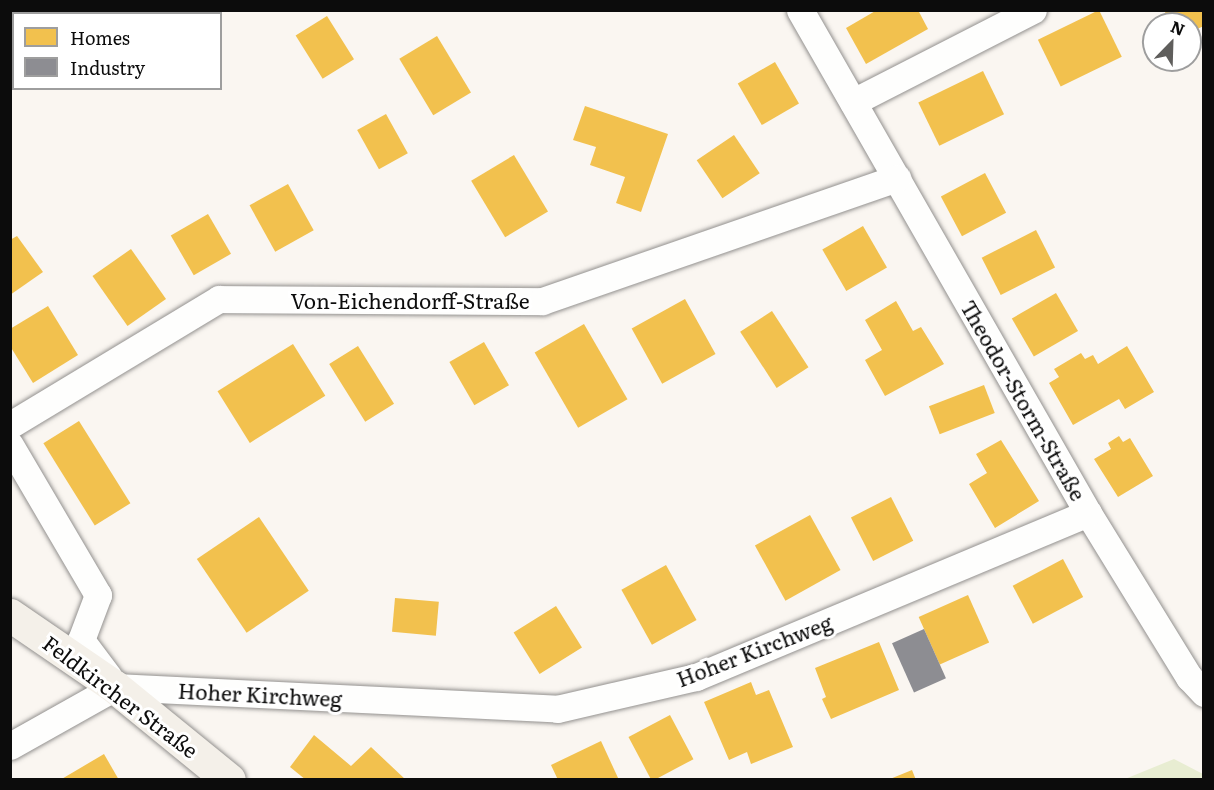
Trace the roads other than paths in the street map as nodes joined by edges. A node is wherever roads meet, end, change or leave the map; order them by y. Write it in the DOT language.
graph roads {
  1 [pos="800,10"];
  2 [pos="1033,10"];
  3 [pos="853,102"];
  4 [pos="897,178"];
  5 [pos="10,425"];
  6 [pos="10,445"];
  7 [pos="1088,513"];
  8 [pos="10,615"];
  9 [pos="115,687"];
  10 [pos="1203,693"];
  11 [pos="10,746"];
  12 [pos="229,780"];
  1 -- 3 [label="street, Theodor-Storm-Straße"];
  2 -- 3 [label="street"];
  3 -- 4 [label="street, Theodor-Storm-Straße"];
  4 -- 5 [label="street, Von-Eichendorff-Straße"];
  4 -- 7 [label="street, Theodor-Storm-Straße"];
  6 -- 9 [label="street"];
  7 -- 9 [label="street, Hoher Kirchweg"];
  7 -- 10 [label="street, Theodor-Storm-Straße"];
  8 -- 9 [label="street, Feldkircher Straße"];
  9 -- 11 [label="street"];
  9 -- 12 [label="street, Feldkircher Straße"];
}
